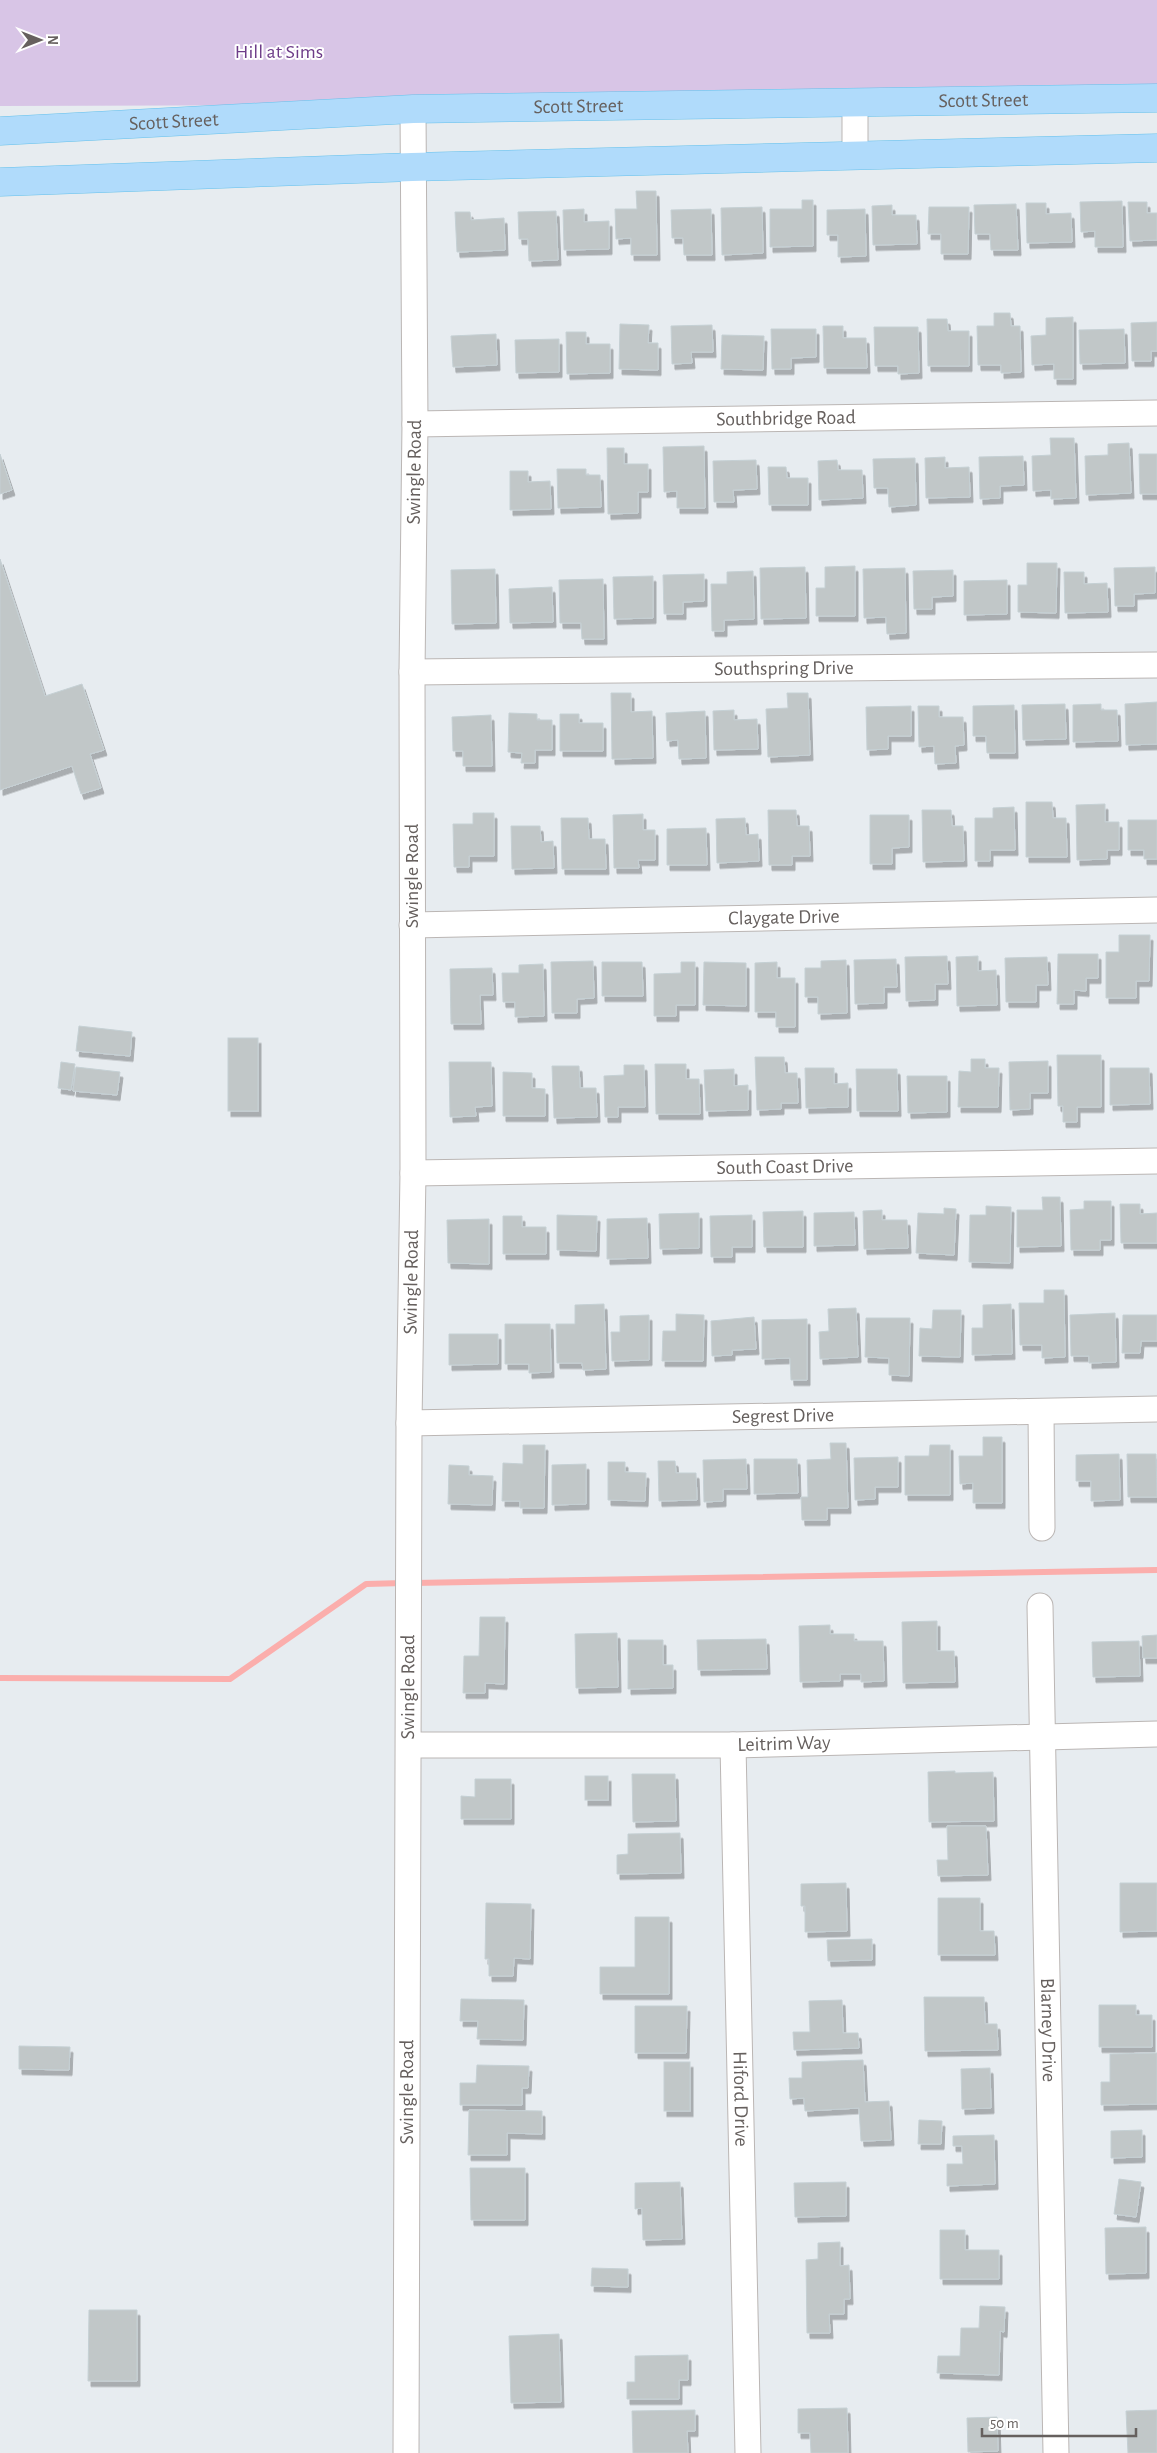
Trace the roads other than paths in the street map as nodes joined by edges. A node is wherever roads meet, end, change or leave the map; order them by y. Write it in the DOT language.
graph roads {
  1 [pos="1157,98"];
  2 [pos="855,104"];
  3 [pos="413,109"];
  4 [pos="0,131"];
  5 [pos="1157,148"];
  6 [pos="855,156"];
  7 [pos="412,167"];
  8 [pos="0,182"];
  9 [pos="1157,413"];
  10 [pos="415,424"];
  11 [pos="1157,665"];
  12 [pos="412,672"];
  13 [pos="1157,910"];
  14 [pos="412,925"];
  15 [pos="1157,1160"];
  16 [pos="413,1173"];
  17 [pos="1157,1410"];
  18 [pos="1041,1412"];
  19 [pos="409,1423"];
  20 [pos="1042,1528"];
  21 [pos="1040,1606"];
  22 [pos="1157,1734"];
  23 [pos="1042,1737"];
  24 [pos="410,1745"];
  25 [pos="733,1745"];
  26 [pos="406,2453"];
  27 [pos="748,2453"];
  28 [pos="1056,2453"];
  1 -- 2 [label="main road, Scott Street"];
  2 -- 3 [label="main road, Scott Street"];
  2 -- 6 [label="street"];
  3 -- 4 [label="main road, Scott Street"];
  3 -- 7 [label="street, Swingle Road"];
  5 -- 6 [label="main road"];
  6 -- 7 [label="main road"];
  7 -- 8 [label="main road"];
  7 -- 10 [label="street, Swingle Road"];
  9 -- 10 [label="street, Southbridge Road"];
  10 -- 12 [label="street, Swingle Road"];
  11 -- 12 [label="street, Southspring Drive"];
  12 -- 14 [label="street, Swingle Road"];
  13 -- 14 [label="street, Claygate Drive"];
  14 -- 16 [label="street, Swingle Road"];
  15 -- 16 [label="street, South Coast Drive"];
  16 -- 19 [label="street, Swingle Road"];
  17 -- 18 [label="street, Segrest Drive"];
  18 -- 19 [label="street, Segrest Drive"];
  18 -- 20 [label="street"];
  19 -- 24 [label="street, Swingle Road"];
  21 -- 23 [label="street, Blarney Drive"];
  22 -- 23 [label="street, Leitrim Way"];
  23 -- 25 [label="street, Leitrim Way"];
  23 -- 28 [label="street, Blarney Drive"];
  24 -- 25 [label="street, Leitrim Way"];
  24 -- 26 [label="street, Swingle Road"];
  25 -- 27 [label="street, Hiford Drive"];
}
